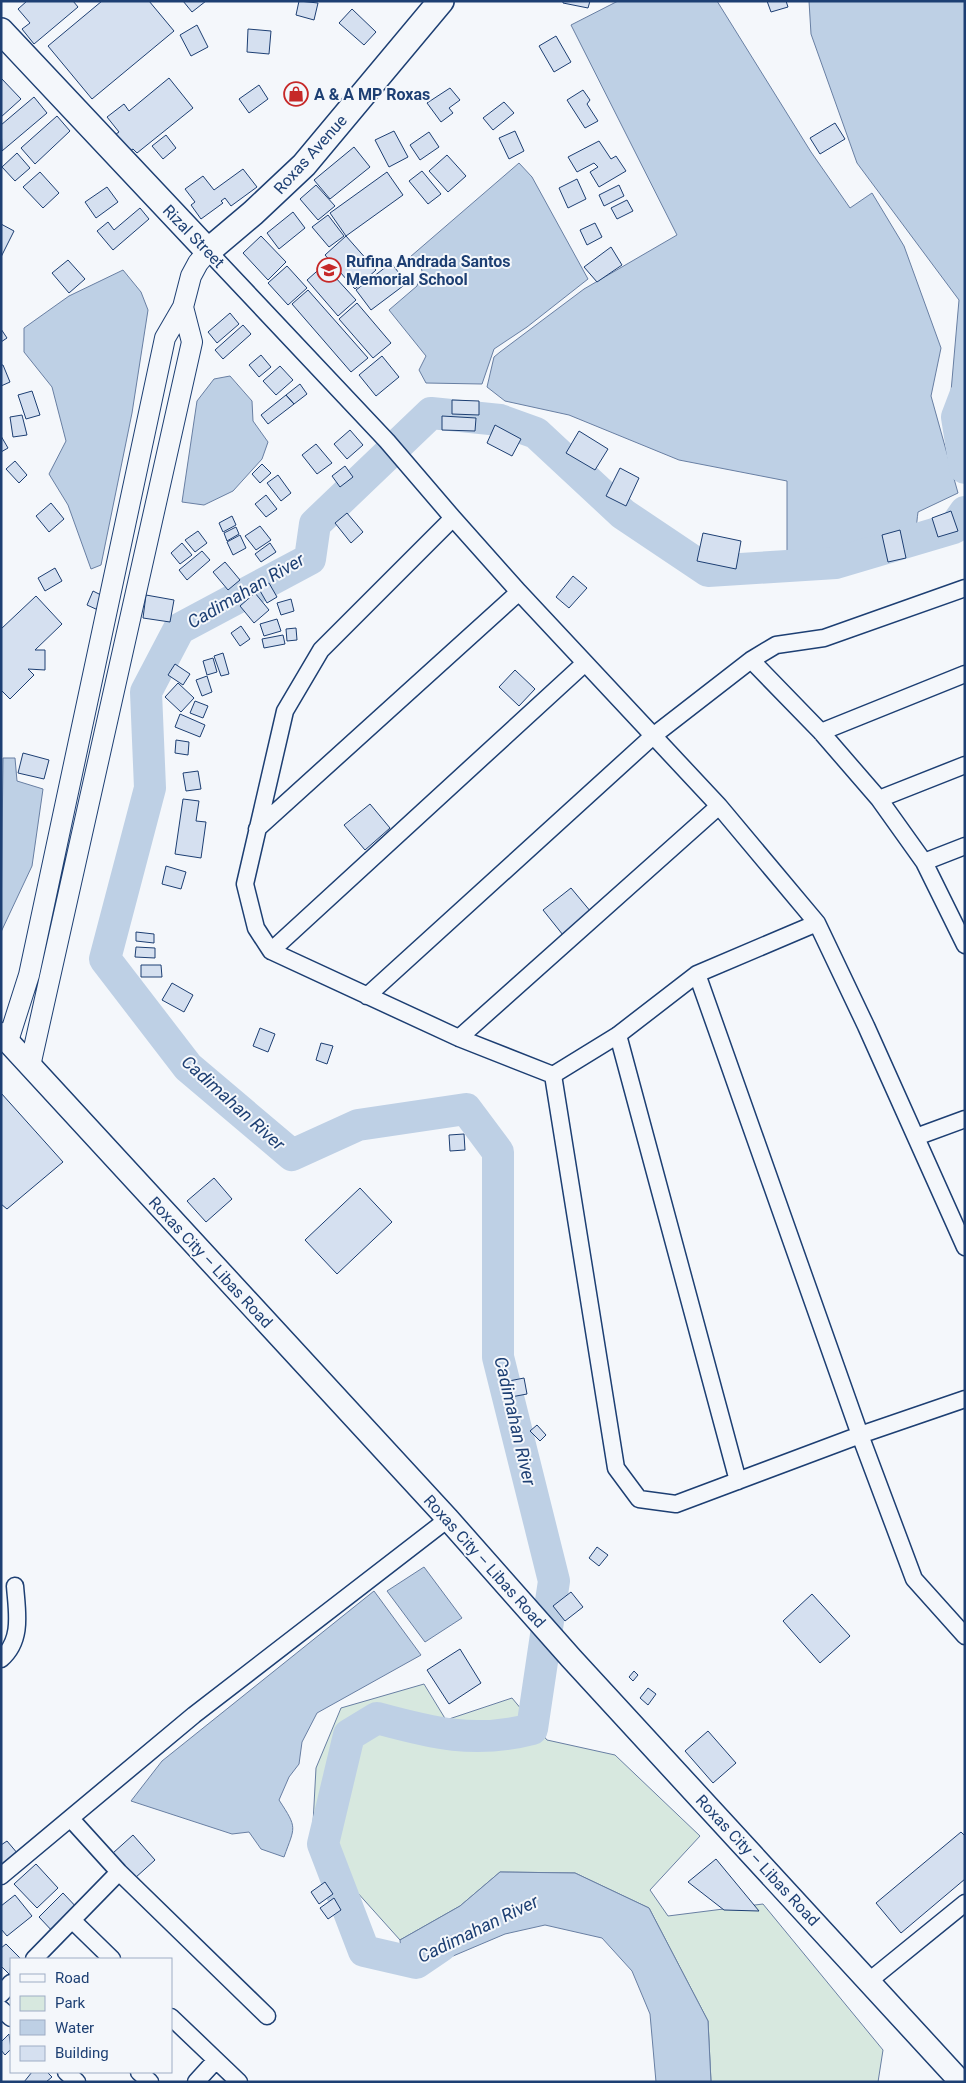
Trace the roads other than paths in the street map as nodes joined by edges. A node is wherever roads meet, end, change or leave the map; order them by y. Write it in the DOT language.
graph roads {
  1 [pos="441,1"];
  2 [pos="1,31"];
  3 [pos="208,251"];
  4 [pos="183,307"];
  5 [pos="453,518"];
  6 [pos="965,588"];
  7 [pos="519,592"];
  8 [pos="751,660"];
  9 [pos="585,663"];
  10 [pos="965,674"];
  11 [pos="822,732"];
  12 [pos="653,736"];
  13 [pos="965,765"];
  14 [pos="879,799"];
  15 [pos="719,806"];
  16 [pos="257,829"];
  17 [pos="965,846"];
  18 [pos="924,862"];
  19 [pos="818,923"];
  20 [pos="964,943"];
  21 [pos="271,951"];
  22 [pos="697,974"];
  23 [pos="367,996"];
  24 [pos="618,1035"];
  25 [pos="5,1038"];
  26 [pos="460,1038"];
  27 [pos="30,1066"];
  28 [pos="553,1075"];
  29 [pos="965,1118"];
  30 [pos="916,1137"];
  31 [pos="965,1247"];
  32 [pos="965,1399"];
  33 [pos="860,1435"];
  34 [pos="738,1480"];
  35 [pos="448,1519"];
  36 [pos="15,1586"];
  37 [pos="965,1636"];
  38 [pos="1,1660"];
  39 [pos="71,1819"];
  40 [pos="119,1872"];
  41 [pos="1,1876"];
  42 [pos="965,1903"];
  43 [pos="72,1920"];
  44 [pos="35,1958"];
  45 [pos="111,1958"];
  46 [pos="869,1981"];
  47 [pos="10,1984"];
  48 [pos="1,1994"];
  49 [pos="267,2016"];
  50 [pos="172,2018"];
  51 [pos="216,2060"];
  52 [pos="67,2073"];
  53 [pos="140,2073"];
  54 [pos="77,2082"];
  55 [pos="150,2082"];
  56 [pos="196,2082"];
  57 [pos="239,2082"];
  58 [pos="961,2082"];
  1 -- 3 [label="main road, Roxas Avenue"];
  2 -- 3 [label="main road, Rizal Street"];
  3 -- 4 [label="street"];
  3 -- 5 [label="street, Rizal Street"];
  4 -- 25 [label="street"];
  4 -- 27 [label="street"];
  5 -- 7 [label="street, Rizal Street"];
  5 -- 16 [label="street"];
  6 -- 8 [label="street"];
  7 -- 9 [label="street, Rizal Street"];
  7 -- 16 [label="street"];
  8 -- 11 [label="street"];
  8 -- 12 [label="street"];
  9 -- 12 [label="street, Rizal Street"];
  9 -- 21 [label="street"];
  10 -- 11 [label="street"];
  11 -- 14 [label="street"];
  12 -- 15 [label="street, Rizal Street"];
  12 -- 23 [label="street"];
  13 -- 14 [label="street"];
  14 -- 18 [label="street"];
  15 -- 19 [label="street, Rizal Street"];
  15 -- 26 [label="street"];
  16 -- 21 [label="street"];
  17 -- 18 [label="street"];
  18 -- 20 [label="street"];
  19 -- 22 [label="street"];
  19 -- 30 [label="street, Rizal Street"];
  21 -- 23 [label="street"];
  22 -- 24 [label="street"];
  22 -- 33 [label="street"];
  23 -- 26 [label="street"];
  24 -- 28 [label="street"];
  24 -- 34 [label="street"];
  25 -- 27 [label="main road, Roxas City – Libas Road"];
  26 -- 28 [label="street"];
  27 -- 35 [label="main road, Roxas City – Libas Road"];
  28 -- 34 [label="street"];
  29 -- 30 [label="street"];
  30 -- 31 [label="street, Rizal Street"];
  32 -- 33 [label="street"];
  33 -- 34 [label="street"];
  33 -- 37 [label="street"];
  35 -- 39 [label="street"];
  35 -- 46 [label="main road, Roxas City – Libas Road"];
  36 -- 38 [label="street"];
  39 -- 40 [label="street"];
  39 -- 41 [label="street"];
  40 -- 43 [label="street"];
  40 -- 49 [label="street"];
  42 -- 46 [label="street"];
  43 -- 44 [label="street"];
  43 -- 45 [label="street"];
  46 -- 58 [label="main road, Roxas City – Libas Road"];
  47 -- 48 [label="street"];
  50 -- 51 [label="street"];
  51 -- 56 [label="street"];
  51 -- 57 [label="street"];
  52 -- 54 [label="street"];
  53 -- 55 [label="street"];
}
